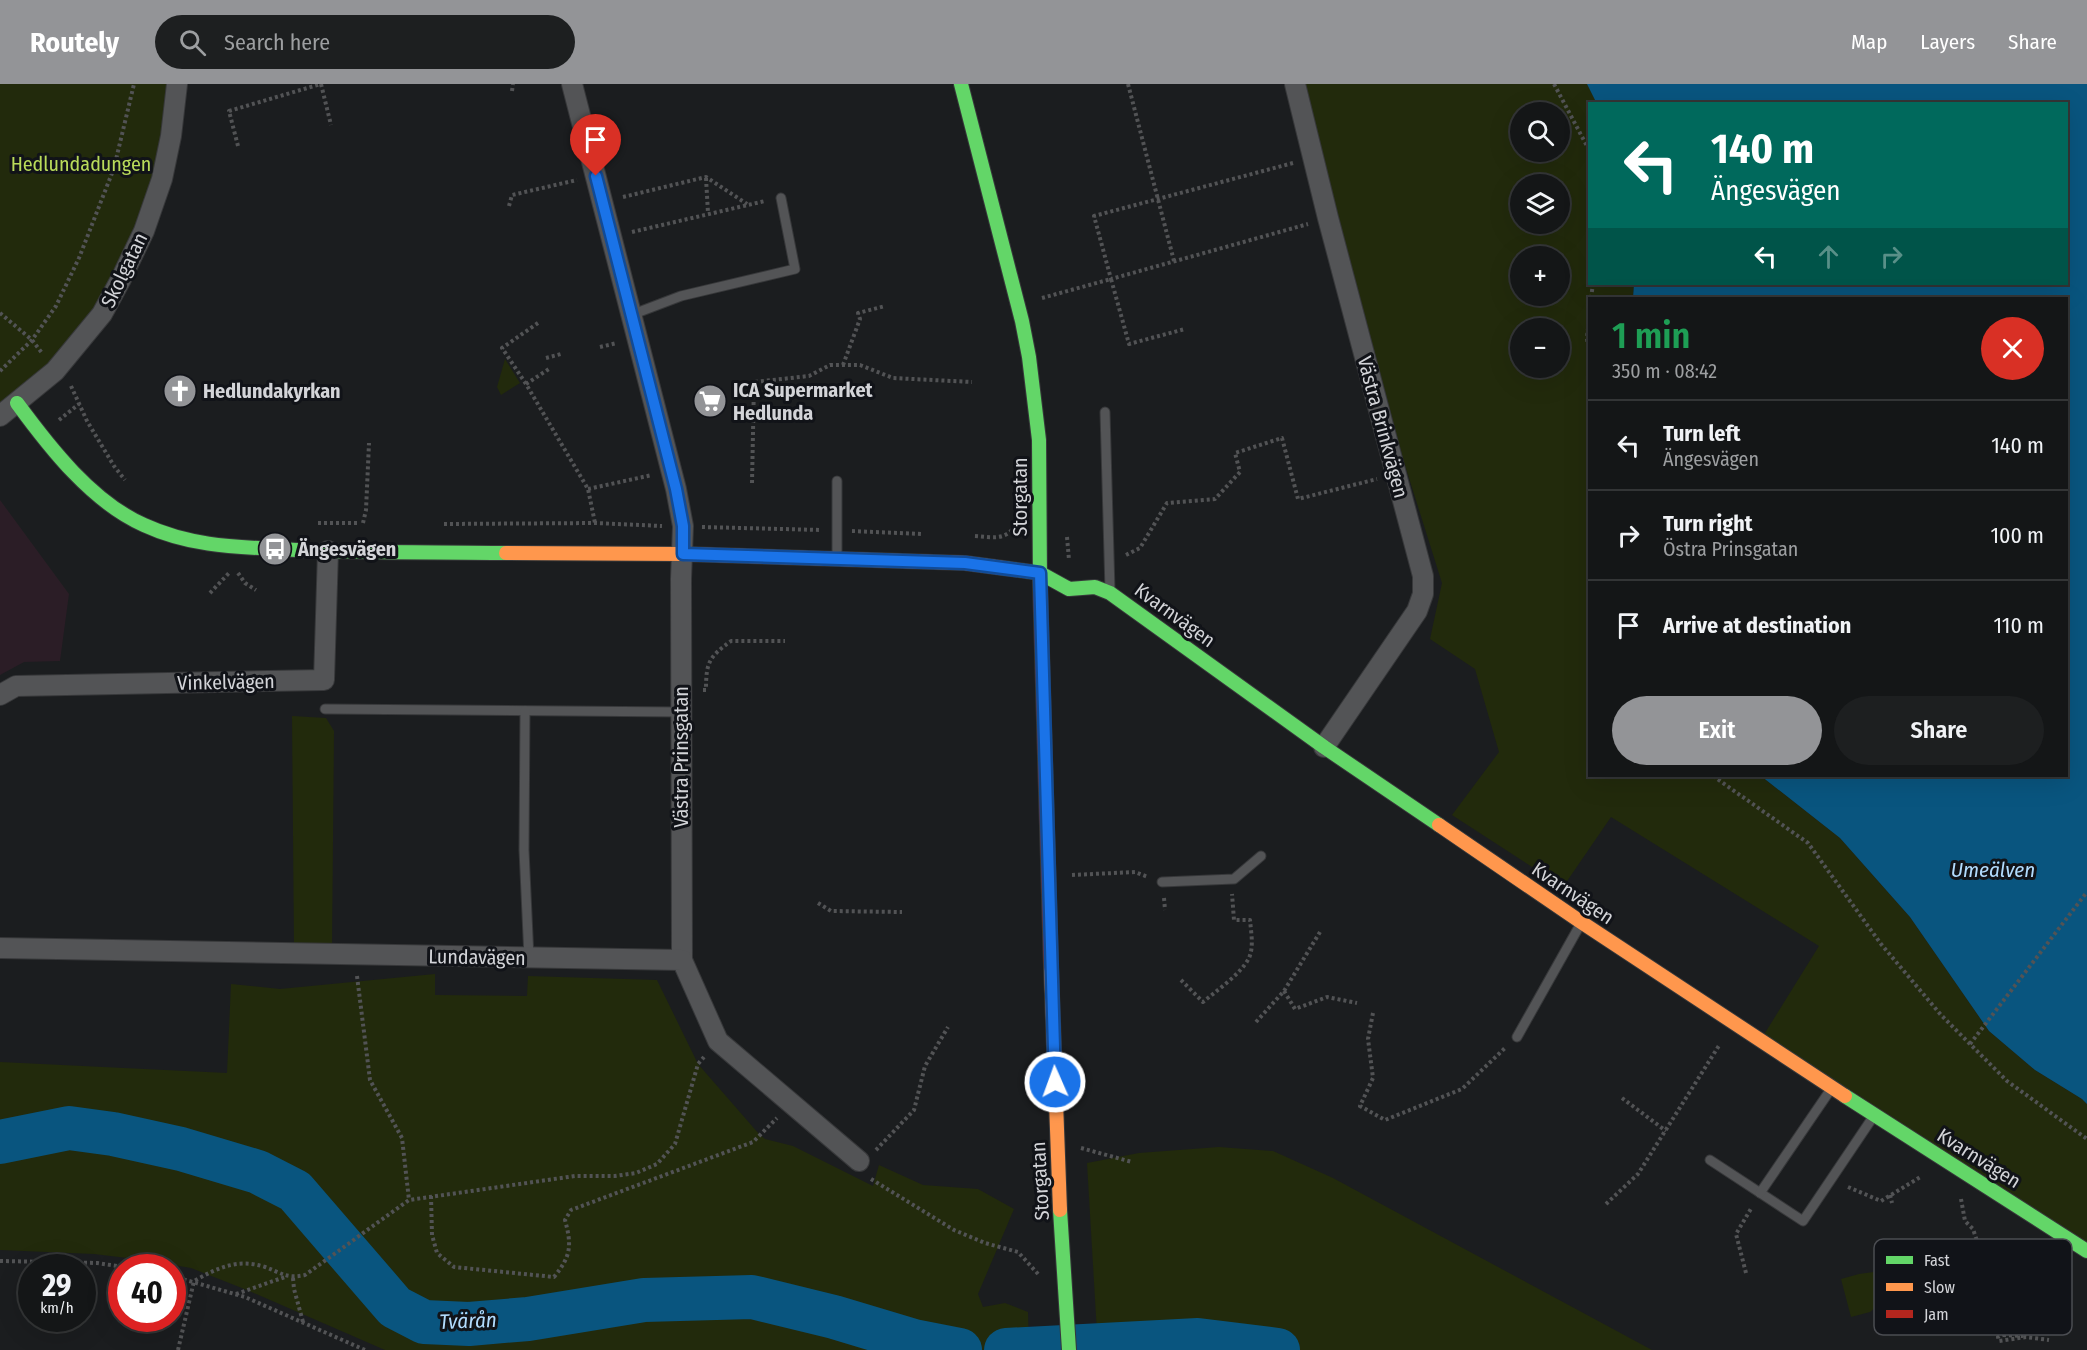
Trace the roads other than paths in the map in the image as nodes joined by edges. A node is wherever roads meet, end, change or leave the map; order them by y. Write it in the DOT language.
graph roads {
  1 [pos="177,84"];
  2 [pos="572,84"];
  3 [pos="961,84"];
  4 [pos="1295,84"];
  5 [pos="781,198"];
  6 [pos="631,315"];
  7 [pos="17,403"];
  8 [pos="1105,412"];
  9 [pos="0,416"];
  10 [pos="837,482"];
  11 [pos="327,551"];
  12 [pos="683,554"];
  13 [pos="837,560"];
  14 [pos="1040,573"];
  15 [pos="1110,593"];
  16 [pos="0,695"];
  17 [pos="325,709"];
  18 [pos="525,711"];
  19 [pos="681,712"];
  20 [pos="1324,747"];
  21 [pos="1261,856"];
  22 [pos="1162,882"];
  23 [pos="1581,922"];
  24 [pos="0,948"];
  25 [pos="529,958"];
  26 [pos="682,960"];
  27 [pos="1517,1037"];
  28 [pos="1832,1087"];
  29 [pos="1874,1114"];
  30 [pos="1710,1160"];
  31 [pos="860,1163"];
  32 [pos="1760,1193"];
  33 [pos="2070,1239"];
  34 [pos="2072,1240"];
  35 [pos="2087,1251"];
  36 [pos="1069,1350"];
  1 -- 7 [label="street, Skolgatan"];
  2 -- 6 [label="street, Västra Prinsgatan"];
  3 -- 14 [label="street, Storgatan"];
  4 -- 20 [label="street, Västra Brinkvägen"];
  5 -- 6 [label="lane"];
  6 -- 12 [label="street, Västra Prinsgatan"];
  7 -- 9 [label="street, Skolgatan"];
  7 -- 11 [label="street"];
  8 -- 15 [label="lane"];
  10 -- 13 [label="lane"];
  11 -- 12 [label="street"];
  11 -- 16 [label="street, Vinkelvägen"];
  12 -- 13 [label="street"];
  12 -- 19 [label="street, Västra Prinsgatan"];
  13 -- 14 [label="street"];
  14 -- 15 [label="street, Kvarnvägen"];
  14 -- 36 [label="street, Storgatan"];
  15 -- 20 [label="street, Kvarnvägen"];
  17 -- 18 [label="lane"];
  18 -- 19 [label="lane"];
  18 -- 25 [label="lane"];
  19 -- 26 [label="street, Västra Prinsgatan"];
  20 -- 23 [label="street, Kvarnvägen"];
  21 -- 22 [label="lane"];
  23 -- 27 [label="lane"];
  23 -- 28 [label="street, Kvarnvägen"];
  24 -- 25 [label="street, Lundavägen"];
  25 -- 26 [label="street, Lundavägen"];
  26 -- 31 [label="street"];
  28 -- 29 [label="street, Kvarnvägen"];
  28 -- 32 [label="lane"];
  29 -- 32 [label="lane"];
  29 -- 33 [label="street, Kvarnvägen"];
  30 -- 32 [label="lane"];
  34 -- 35 [label="street, Kvarnvägen"];
}
